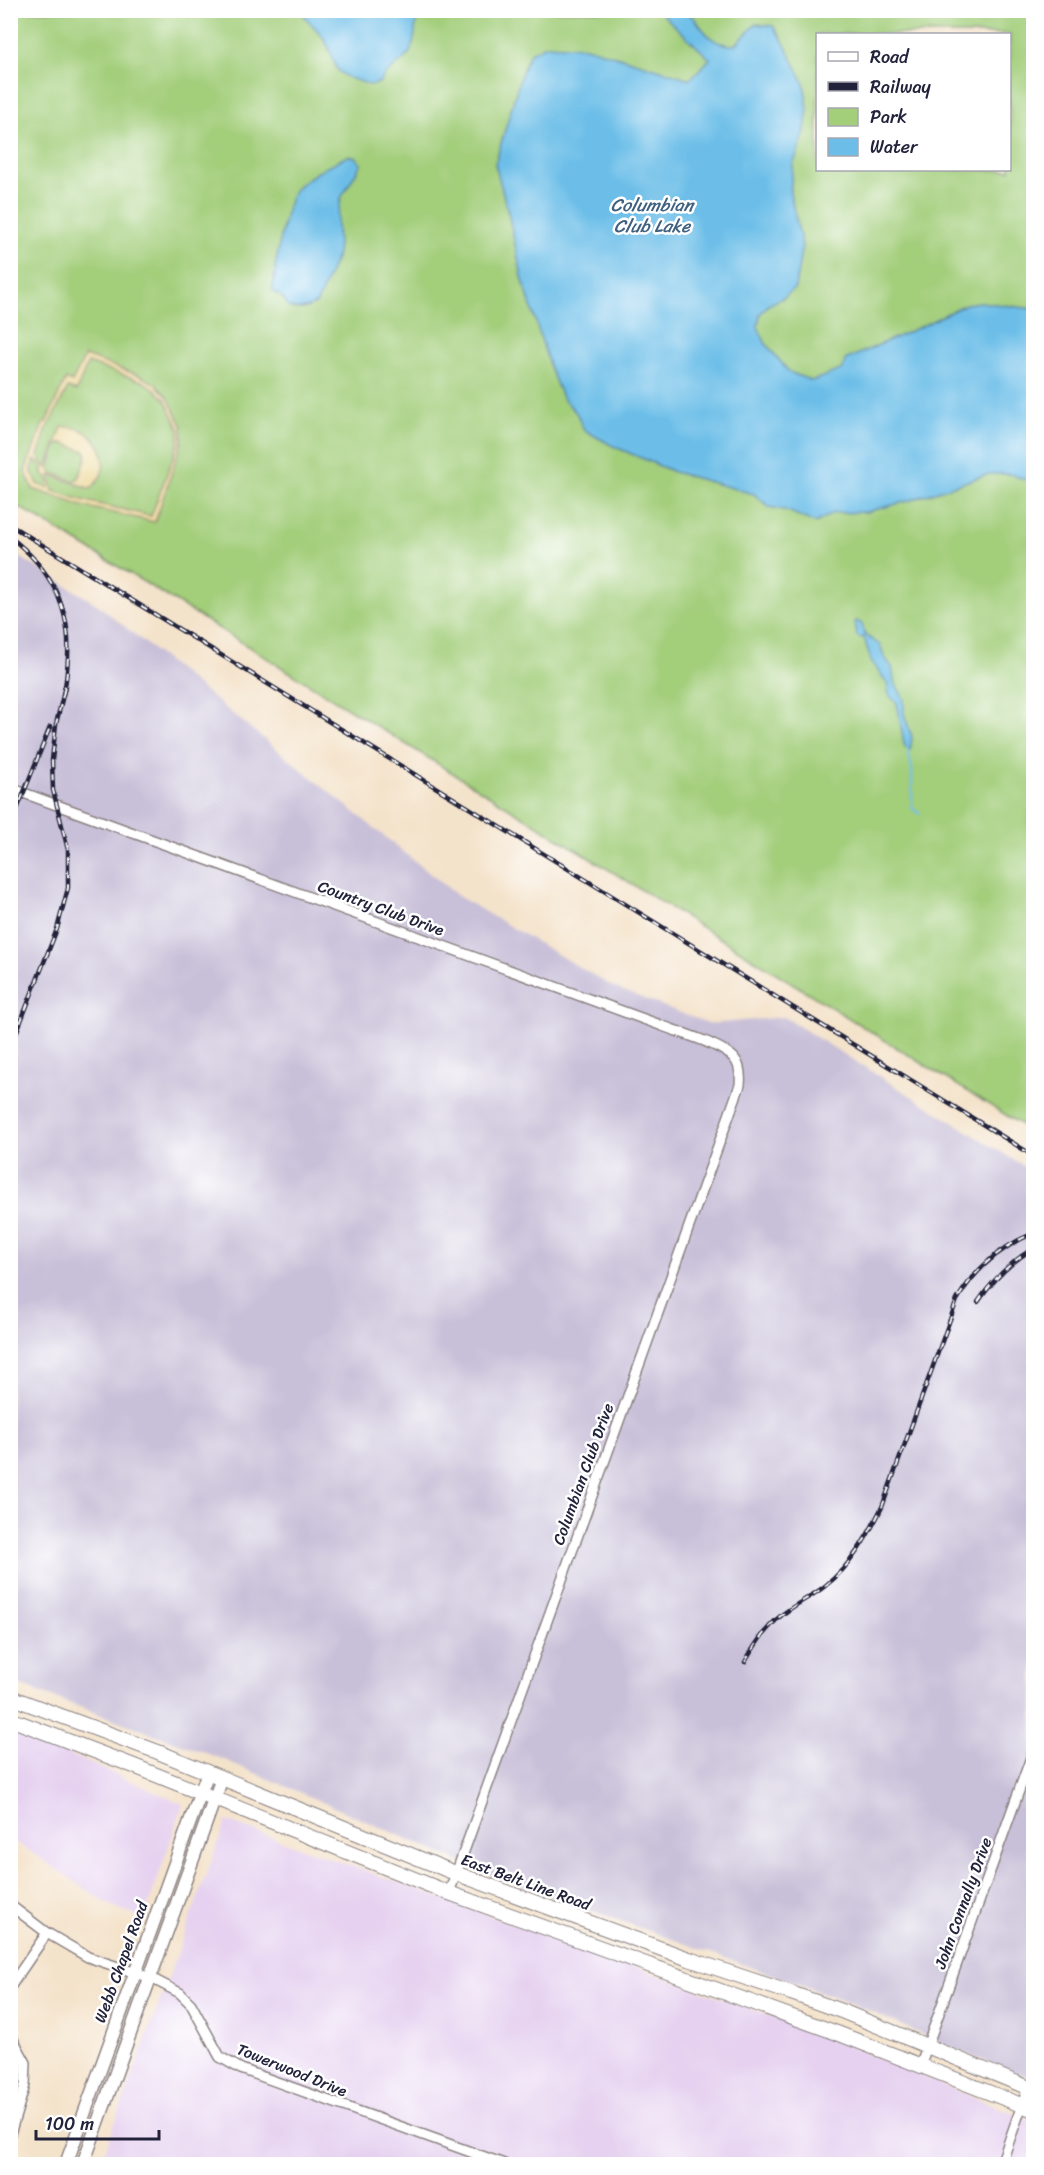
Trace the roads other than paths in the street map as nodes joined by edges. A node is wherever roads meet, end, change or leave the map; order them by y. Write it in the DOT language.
graph roads {
  1 [pos="10,788"];
  2 [pos="738,1064"];
  3 [pos="13,1698"];
  4 [pos="10,1717"];
  5 [pos="1034,1749"];
  6 [pos="208,1772"];
  7 [pos="222,1778"];
  8 [pos="199,1792"];
  9 [pos="214,1799"];
  10 [pos="178,1851"];
  11 [pos="194,1857"];
  12 [pos="455,1873"];
  13 [pos="449,1893"];
  14 [pos="10,1905"];
  15 [pos="47,1933"];
  16 [pos="689,1959"];
  17 [pos="134,1974"];
  18 [pos="683,1976"];
  19 [pos="151,1978"];
  20 [pos="10,1987"];
  21 [pos="10,2034"];
  22 [pos="927,2047"];
  23 [pos="920,2066"];
  24 [pos="1031,2089"];
  25 [pos="1028,2108"];
  26 [pos="10,2134"];
  27 [pos="66,2164"];
  28 [pos="83,2164"];
  29 [pos="504,2164"];
  30 [pos="1001,2164"];
  1 -- 2 [label="street, Country Club Drive"];
  2 -- 12 [label="street, Columbian Club Drive"];
  3 -- 4 [label="street"];
  3 -- 6 [label="main road, East Belt Line Road"];
  4 -- 8 [label="main road"];
  5 -- 22 [label="street, John Connally Drive"];
  6 -- 7 [label="main road, East Belt Line Road"];
  6 -- 8 [label="main road, Webb Chapel Road"];
  7 -- 9 [label="main road, Webb Chapel Road"];
  7 -- 12 [label="main road, East Belt Line Road"];
  8 -- 9 [label="main road"];
  8 -- 10 [label="main road, Webb Chapel Road"];
  9 -- 11 [label="main road, Webb Chapel Road"];
  9 -- 13 [label="main road"];
  10 -- 11 [label="main road"];
  10 -- 17 [label="main road, Webb Chapel Road"];
  11 -- 19 [label="main road, Webb Chapel Road"];
  12 -- 13 [label="street, Columbian Club Drive"];
  12 -- 16 [label="main road, East Belt Line Road"];
  13 -- 18 [label="main road"];
  14 -- 15 [label="street, Towerwood Drive"];
  15 -- 17 [label="street, Towerwood Drive"];
  15 -- 20 [label="street"];
  16 -- 18 [label="main road"];
  16 -- 22 [label="main road, East Belt Line Road"];
  17 -- 19 [label="street, Towerwood Drive"];
  17 -- 27 [label="main road, Webb Chapel Road"];
  18 -- 23 [label="main road"];
  19 -- 28 [label="main road, Webb Chapel Road"];
  19 -- 29 [label="street, Towerwood Drive"];
  21 -- 26 [label="street"];
  22 -- 23 [label="street, John Connally Drive"];
  22 -- 24 [label="main road, East Belt Line Road"];
  23 -- 25 [label="main road"];
  24 -- 25 [label="street"];
  25 -- 30 [label="street"];
}
